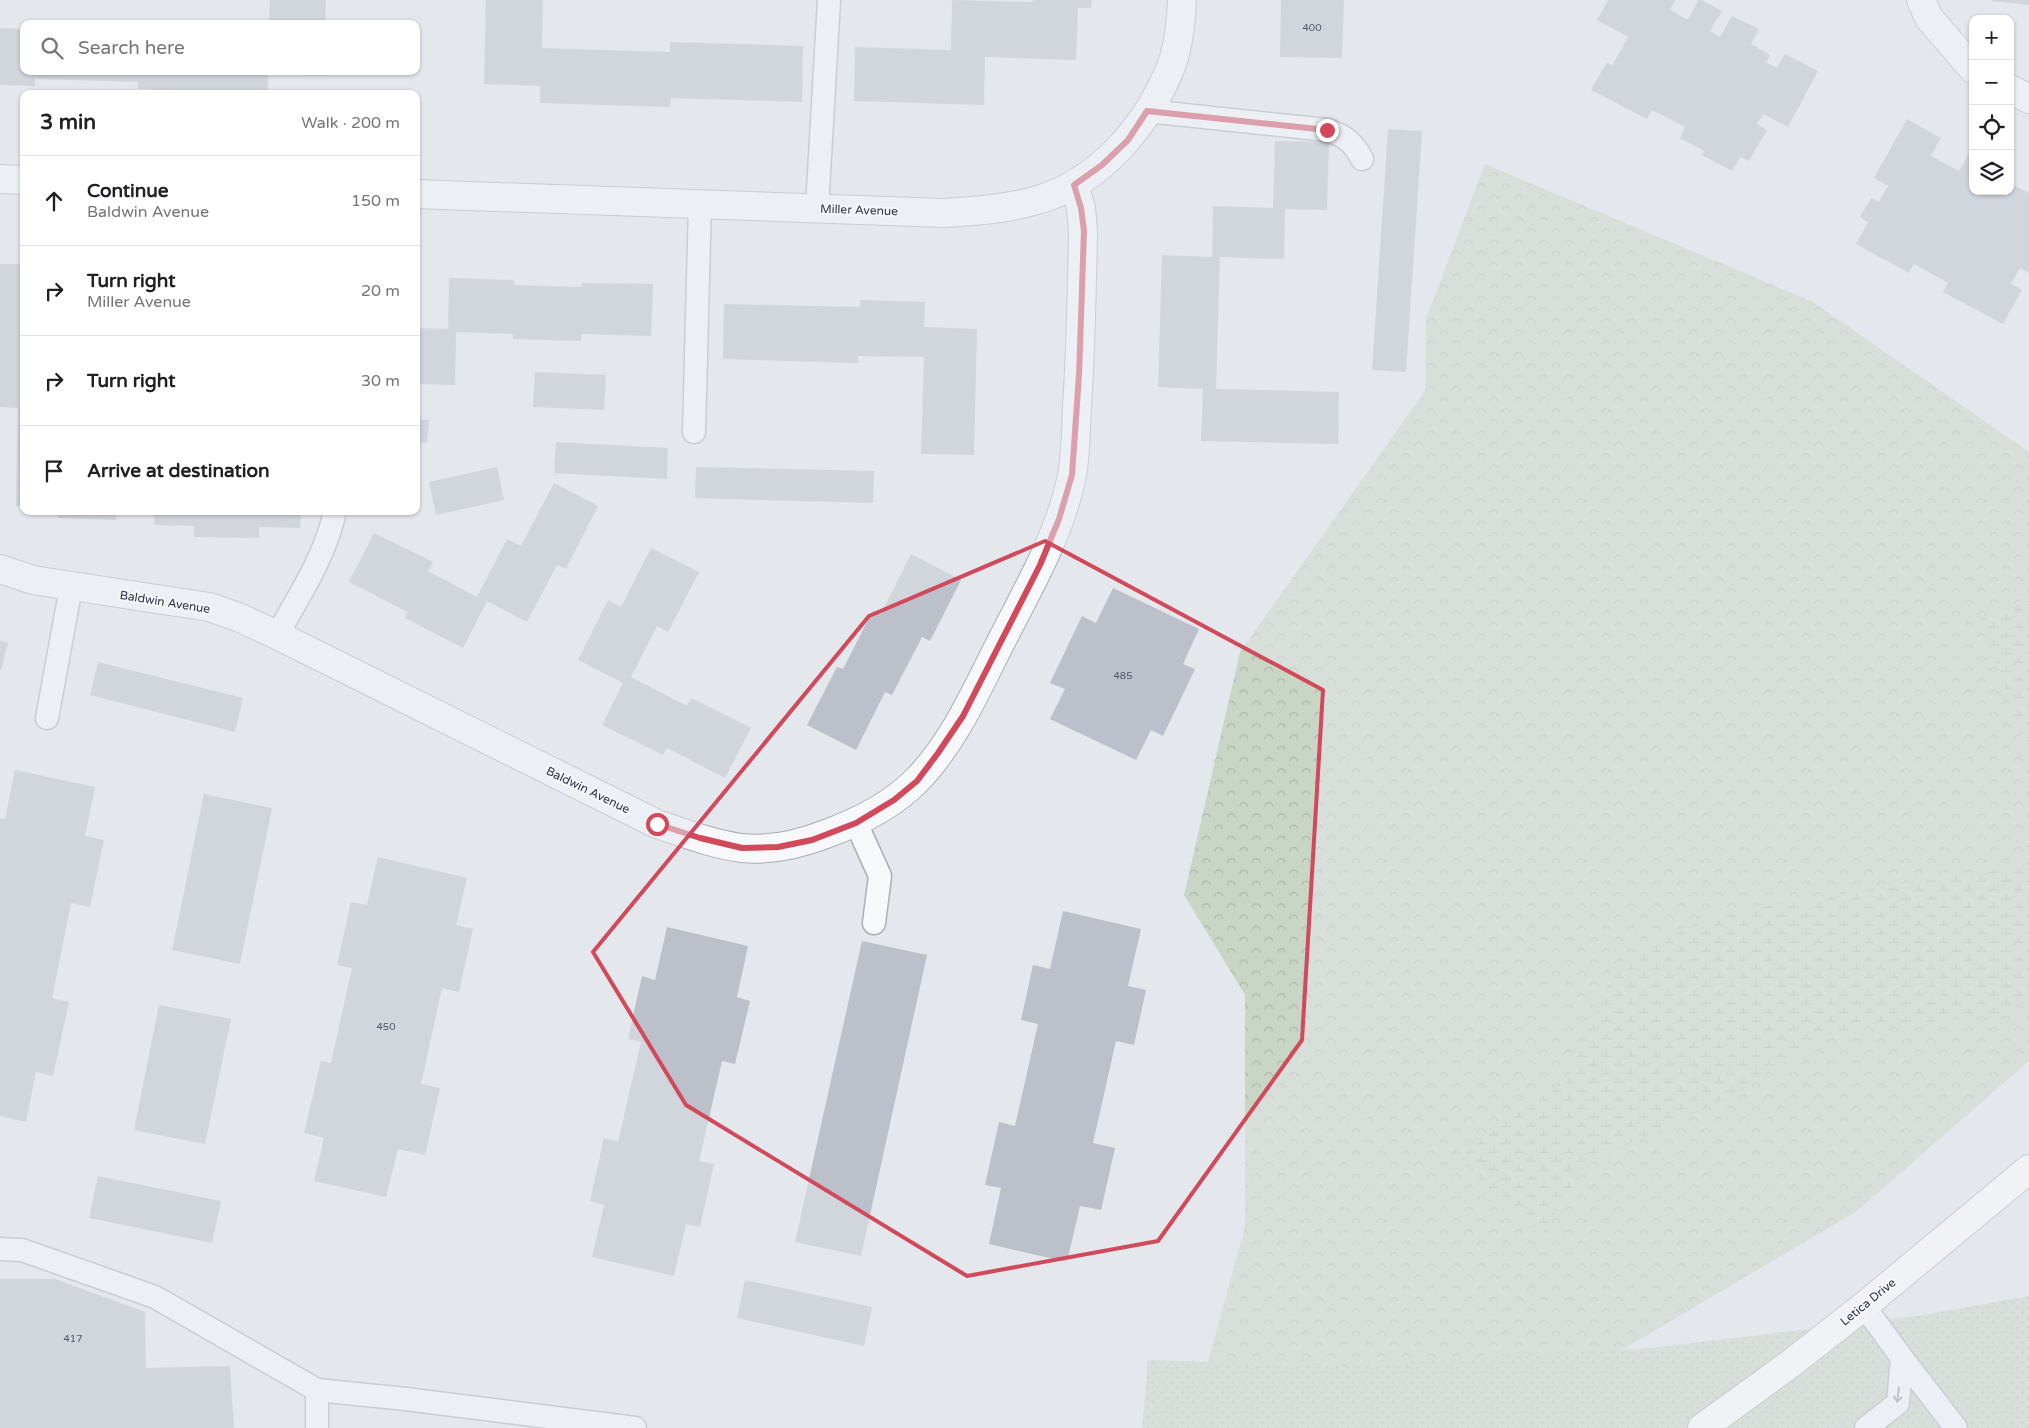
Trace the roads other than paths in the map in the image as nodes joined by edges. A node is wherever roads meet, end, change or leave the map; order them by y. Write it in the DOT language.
graph roads {
  1 [pos="830,0"];
  2 [pos="1182,0"];
  3 [pos="1921,0"];
  4 [pos="1969,64"];
  5 [pos="2014,91"];
  6 [pos="2029,99"];
  7 [pos="1147,111"];
  8 [pos="1362,159"];
  9 [pos="0,179"];
  10 [pos="20,180"];
  11 [pos="1074,185"];
  12 [pos="420,194"];
  13 [pos="700,203"];
  14 [pos="817,208"];
  15 [pos="694,432"];
  16 [pos="335,515"];
  17 [pos="0,569"];
  18 [pos="71,587"];
  19 [pos="277,635"];
  20 [pos="47,718"];
  21 [pos="856,823"];
  22 [pos="874,923"];
  23 [pos="2029,1169"];
  24 [pos="0,1249"];
  25 [pos="1864,1306"];
  26 [pos="1902,1358"];
  27 [pos="318,1390"];
  28 [pos="317,1428"];
  29 [pos="635,1428"];
  30 [pos="1702,1428"];
  31 [pos="1866,1428"];
  32 [pos="1956,1428"];
  1 -- 14 [label="lane"];
  2 -- 7 [label="street, Miller Avenue"];
  3 -- 4 [label="street"];
  5 -- 6 [label="street"];
  7 -- 8 [label="lane"];
  7 -- 11 [label="street, Miller Avenue"];
  9 -- 10 [label="street"];
  11 -- 14 [label="street, Miller Avenue"];
  11 -- 21 [label="street, Baldwin Avenue"];
  12 -- 13 [label="street, Miller Avenue"];
  13 -- 14 [label="street, Miller Avenue"];
  13 -- 15 [label="lane"];
  16 -- 19 [label="lane"];
  17 -- 18 [label="street, Baldwin Avenue"];
  18 -- 19 [label="street, Baldwin Avenue"];
  18 -- 20 [label="lane"];
  19 -- 21 [label="street, Baldwin Avenue"];
  21 -- 22 [label="lane"];
  23 -- 25 [label="street, Letica Drive"];
  24 -- 27 [label="lane"];
  25 -- 26 [label="lane"];
  25 -- 30 [label="street, Letica Drive"];
  26 -- 31 [label="lane, one-way"];
  26 -- 32 [label="lane"];
  27 -- 28 [label="lane"];
  27 -- 29 [label="lane"];
}
